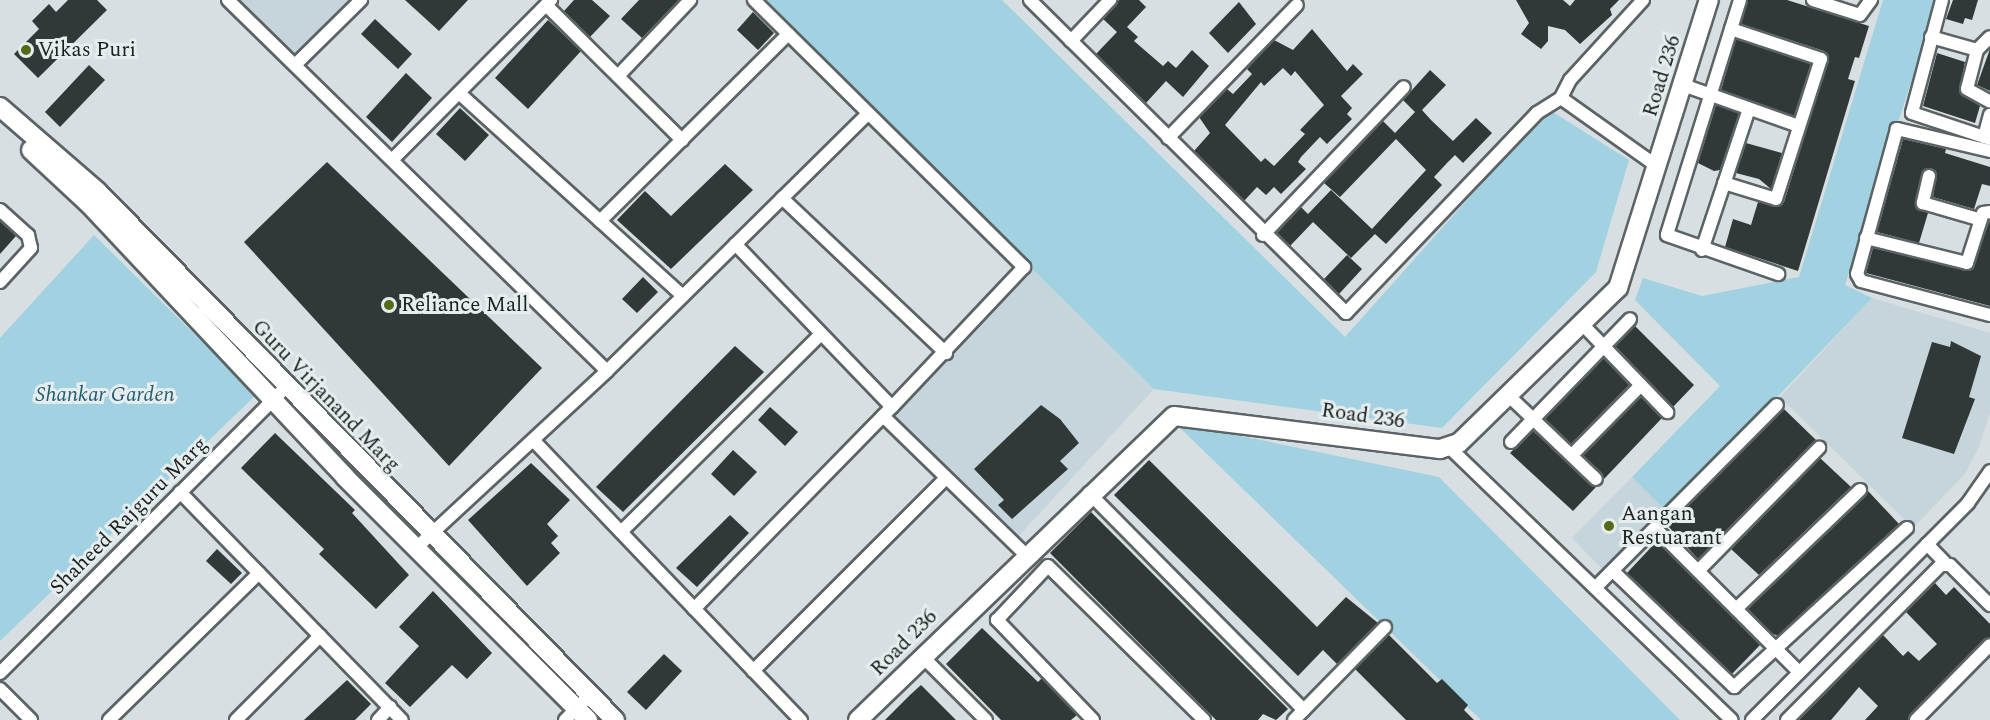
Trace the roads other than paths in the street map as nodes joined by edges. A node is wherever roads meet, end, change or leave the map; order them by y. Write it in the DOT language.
graph roads {
  1 [pos="228,0"];
  2 [pos="361,0"];
  3 [pos="690,0"];
  4 [pos="754,0"];
  5 [pos="1030,0"];
  6 [pos="1110,0"];
  7 [pos="1643,0"];
  8 [pos="1709,0"];
  9 [pos="1740,0"];
  10 [pos="1813,0"];
  11 [pos="1872,0"];
  12 [pos="1942,0"];
  13 [pos="548,3"];
  14 [pos="1297,5"];
  15 [pos="1731,29"];
  16 [pos="788,34"];
  17 [pos="1931,37"];
  18 [pos="1990,37"];
  19 [pos="1071,41"];
  20 [pos="1977,50"];
  21 [pos="295,65"];
  22 [pos="618,76"];
  23 [pos="1683,85"];
  24 [pos="1404,87"];
  25 [pos="459,93"];
  26 [pos="1710,95"];
  27 [pos="1561,98"];
  28 [pos="1990,102"];
  29 [pos="0,107"];
  30 [pos="1749,109"];
  31 [pos="868,114"];
  32 [pos="1990,115"];
  33 [pos="0,122"];
  34 [pos="1799,126"];
  35 [pos="1168,138"];
  36 [pos="1987,138"];
  37 [pos="682,140"];
  38 [pos="1990,151"];
  39 [pos="392,160"];
  40 [pos="1658,167"];
  41 [pos="1929,176"];
  42 [pos="1724,183"];
  43 [pos="782,198"];
  44 [pos="0,210"];
  45 [pos="1985,216"];
  46 [pos="600,221"];
  47 [pos="1263,235"];
  48 [pos="1866,238"];
  49 [pos="735,244"];
  50 [pos="1702,250"];
  51 [pos="1778,274"];
  52 [pos="0,282"];
  53 [pos="683,296"];
  54 [pos="1990,315"];
  55 [pos="1630,319"];
  56 [pos="1584,326"];
  57 [pos="821,334"];
  58 [pos="1603,346"];
  59 [pos="946,353"];
  60 [pos="607,370"];
  61 [pos="1641,385"];
  62 [pos="279,393"];
  63 [pos="1509,396"];
  64 [pos="1778,405"];
  65 [pos="888,411"];
  66 [pos="1667,412"];
  67 [pos="1532,418"];
  68 [pos="533,440"];
  69 [pos="1511,441"];
  70 [pos="1819,448"];
  71 [pos="1451,449"];
  72 [pos="1572,455"];
  73 [pos="1990,471"];
  74 [pos="946,478"];
  75 [pos="1596,479"];
  76 [pos="1860,490"];
  77 [pos="180,492"];
  78 [pos="1089,494"];
  79 [pos="1655,528"];
  80 [pos="1907,528"];
  81 [pos="621,531"];
  82 [pos="429,535"];
  83 [pos="1927,544"];
  84 [pos="416,548"];
  85 [pos="1026,555"];
  86 [pos="1946,564"];
  87 [pos="1613,571"];
  88 [pos="1698,571"];
  89 [pos="259,573"];
  90 [pos="1595,588"];
  91 [pos="1990,604"];
  92 [pos="694,609"];
  93 [pos="1736,609"];
  94 [pos="1385,627"];
  95 [pos="320,636"];
  96 [pos="1990,645"];
  97 [pos="1777,650"];
  98 [pos="922,657"];
  99 [pos="753,671"];
  100 [pos="1799,672"];
  101 [pos="0,673"];
  102 [pos="0,689"];
  103 [pos="590,695"];
  104 [pos="390,707"];
  105 [pos="1304,710"];
  106 [pos="576,716"];
  107 [pos="31,720"];
  108 [pos="109,720"];
  109 [pos="236,720"];
  110 [pos="378,720"];
  111 [pos="402,720"];
  112 [pos="615,720"];
  113 [pos="801,720"];
  114 [pos="858,720"];
  115 [pos="986,720"];
  116 [pos="1093,720"];
  117 [pos="1204,720"];
  118 [pos="1294,720"];
  119 [pos="1732,720"];
  120 [pos="1752,720"];
  121 [pos="1787,720"];
  122 [pos="1916,720"];
  1 -- 21 [label="street"];
  2 -- 21 [label="street"];
  3 -- 22 [label="street"];
  4 -- 16 [label="street"];
  5 -- 19 [label="street"];
  6 -- 19 [label="street"];
  7 -- 27 [label="street"];
  8 -- 23 [label="street, Road 236"];
  9 -- 15 [label="street"];
  10 -- 11 [label="street"];
  12 -- 17 [label="street"];
  13 -- 22 [label="street"];
  13 -- 25 [label="street"];
  14 -- 35 [label="street"];
  15 -- 26 [label="street"];
  15 -- 34 [label="street"];
  16 -- 31 [label="street"];
  16 -- 37 [label="street"];
  17 -- 20 [label="street"];
  17 -- 36 [label="street"];
  18 -- 20 [label="street"];
  19 -- 35 [label="street"];
  20 -- 28 [label="street"];
  21 -- 39 [label="street"];
  22 -- 37 [label="street"];
  23 -- 26 [label="street"];
  23 -- 40 [label="street, Road 236"];
  24 -- 47 [label="street"];
  25 -- 39 [label="street"];
  25 -- 46 [label="street"];
  26 -- 30 [label="street"];
  26 -- 50 [label="street"];
  27 -- 40 [label="street"];
  27 -- 47 [label="street"];
  29 -- 62 [label="street, Guru Virjanand Marg"];
  30 -- 34 [label="street"];
  30 -- 42 [label="street"];
  31 -- 43 [label="street"];
  31 -- 59 [label="street"];
  32 -- 36 [label="street"];
  33 -- 62 [label="street, Guru Virjanand Marg"];
  34 -- 42 [label="street"];
  35 -- 47 [label="street"];
  37 -- 46 [label="street"];
  38 -- 48 [label="street"];
  39 -- 60 [label="street"];
  40 -- 56 [label="street, Road 236"];
  41 -- 45 [label="street"];
  42 -- 50 [label="street"];
  43 -- 49 [label="street"];
  43 -- 59 [label="street"];
  44 -- 52 [label="street"];
  45 -- 48 [label="street"];
  46 -- 53 [label="street"];
  48 -- 54 [label="street"];
  49 -- 53 [label="street"];
  49 -- 57 [label="street"];
  50 -- 51 [label="street"];
  53 -- 60 [label="street"];
  55 -- 58 [label="street"];
  56 -- 58 [label="street"];
  56 -- 63 [label="street, Road 236"];
  57 -- 65 [label="street"];
  57 -- 81 [label="street"];
  58 -- 61 [label="street"];
  58 -- 67 [label="street"];
  59 -- 65 [label="street"];
  60 -- 68 [label="street"];
  61 -- 66 [label="street"];
  61 -- 72 [label="street"];
  62 -- 77 [label="street, Shaheed Rajguru Marg"];
  62 -- 82 [label="street, Guru Virjanand Marg"];
  62 -- 84 [label="street, Guru Virjanand Marg"];
  63 -- 67 [label="street"];
  63 -- 71 [label="street, Road 236"];
  64 -- 79 [label="street"];
  65 -- 74 [label="street"];
  65 -- 92 [label="street"];
  67 -- 69 [label="street"];
  67 -- 72 [label="street"];
  68 -- 81 [label="street"];
  68 -- 82 [label="street"];
  70 -- 88 [label="street"];
  71 -- 78 [label="street, Road 236"];
  71 -- 90 [label="street"];
  72 -- 75 [label="street"];
  73 -- 83 [label="street"];
  74 -- 85 [label="street"];
  74 -- 99 [label="street"];
  76 -- 93 [label="street"];
  77 -- 89 [label="street"];
  77 -- 101 [label="street, Shaheed Rajguru Marg"];
  78 -- 85 [label="street, Road 236"];
  78 -- 105 [label="street"];
  79 -- 87 [label="street"];
  79 -- 88 [label="street"];
  80 -- 97 [label="street"];
  81 -- 92 [label="street"];
  82 -- 84 [label="street"];
  82 -- 103 [label="street, Guru Virjanand Marg"];
  83 -- 86 [label="street"];
  83 -- 100 [label="street"];
  84 -- 106 [label="street, Guru Virjanand Marg"];
  85 -- 98 [label="street, Road 236"];
  86 -- 91 [label="street"];
  86 -- 121 [label="street"];
  87 -- 90 [label="street"];
  87 -- 97 [label="street"];
  88 -- 93 [label="street"];
  89 -- 95 [label="street"];
  89 -- 108 [label="street"];
  90 -- 119 [label="street"];
  92 -- 99 [label="street"];
  93 -- 97 [label="street"];
  94 -- 105 [label="street"];
  95 -- 104 [label="street"];
  95 -- 109 [label="street"];
  96 -- 122 [label="street"];
  97 -- 100 [label="street"];
  98 -- 114 [label="street, Road 236"];
  98 -- 115 [label="street"];
  99 -- 113 [label="street"];
  100 -- 120 [label="street"];
  102 -- 107 [label="street"];
  103 -- 106 [label="street"];
  103 -- 112 [label="street, Guru Virjanand Marg"];
  104 -- 110 [label="street"];
  104 -- 111 [label="street"];
  105 -- 118 [label="street"];
  116 -- 117 [label="street"];
}
